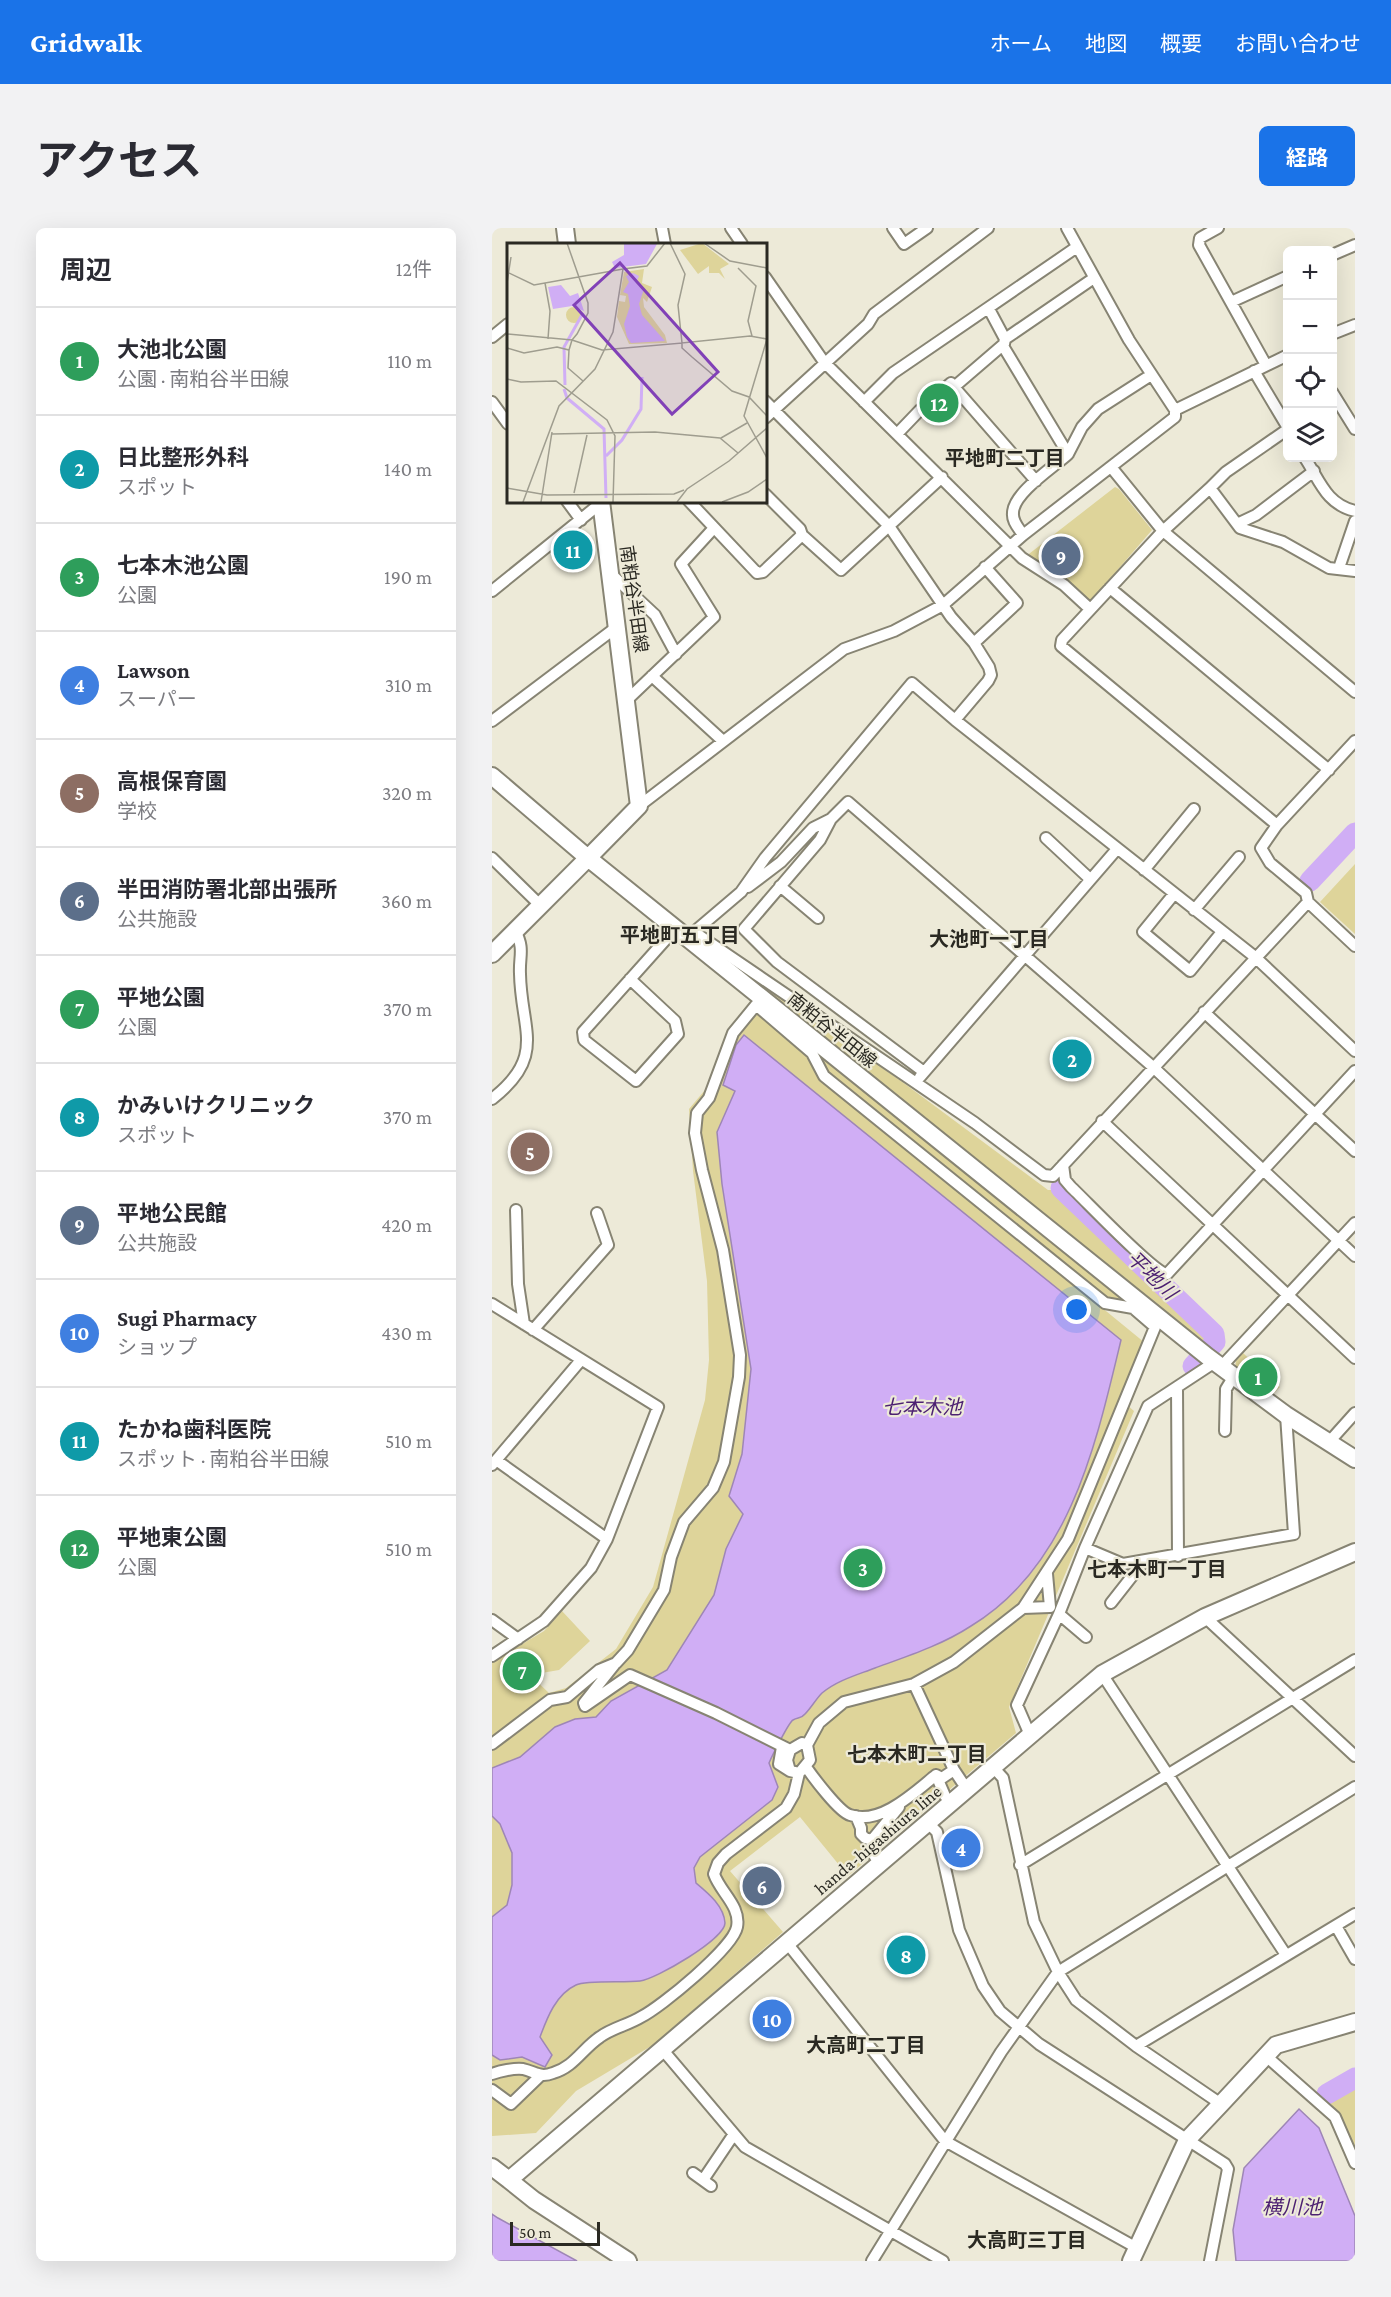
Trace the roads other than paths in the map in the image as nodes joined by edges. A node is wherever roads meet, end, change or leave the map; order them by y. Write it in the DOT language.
graph roads {
  1 [pos="565,228"];
  2 [pos="662,228"];
  3 [pos="731,228"];
  4 [pos="893,228"];
  5 [pos="927,228"];
  6 [pos="988,228"];
  7 [pos="1067,228"];
  8 [pos="1218,228"];
  9 [pos="567,243"];
  10 [pos="665,243"];
  11 [pos="741,243"];
  12 [pos="1355,245"];
  13 [pos="1077,248"];
  14 [pos="1337,253"];
  15 [pos="766,278"];
  16 [pos="1094,278"];
  17 [pos="1283,278"];
  18 [pos="1231,302"];
  19 [pos="989,309"];
  20 [pos="507,325"];
  21 [pos="1355,325"];
  22 [pos="1337,332"];
  23 [pos="492,337"];
  24 [pos="1004,342"];
  25 [pos="1283,357"];
  26 [pos="824,362"];
  27 [pos="1266,365"];
  28 [pos="1254,371"];
  29 [pos="1151,375"];
  30 [pos="954,387"];
  31 [pos="1337,400"];
  32 [pos="492,402"];
  33 [pos="864,402"];
  34 [pos="1175,410"];
  35 [pos="769,415"];
  36 [pos="1283,422"];
  37 [pos="507,423"];
  38 [pos="1355,429"];
  39 [pos="1283,432"];
  40 [pos="897,434"];
  41 [pos="1068,454"];
  42 [pos="1308,462"];
  43 [pos="1111,467"];
  44 [pos="1314,471"];
  45 [pos="942,477"];
  46 [pos="1036,481"];
  47 [pos="1210,488"];
  48 [pos="766,495"];
  49 [pos="568,502"];
  50 [pos="601,502"];
  51 [pos="690,502"];
  52 [pos="1355,511"];
  53 [pos="581,520"];
  54 [pos="1355,522"];
  55 [pos="1237,524"];
  56 [pos="889,526"];
  57 [pos="713,529"];
  58 [pos="1163,531"];
  59 [pos="802,535"];
  60 [pos="1023,535"];
  61 [pos="1010,545"];
  62 [pos="985,567"];
  63 [pos="1339,568"];
  64 [pos="1355,571"];
  65 [pos="611,574"];
  66 [pos="1110,588"];
  67 [pos="492,591"];
  68 [pos="943,605"];
  69 [pos="1090,609"];
  70 [pos="618,626"];
  71 [pos="974,643"];
  72 [pos="676,654"];
  73 [pos="652,676"];
  74 [pos="1355,692"];
  75 [pos="627,700"];
  76 [pos="954,720"];
  77 [pos="492,721"];
  78 [pos="723,741"];
  79 [pos="1355,741"];
  80 [pos="1329,770"];
  81 [pos="492,776"];
  82 [pos="639,806"];
  83 [pos="1194,809"];
  84 [pos="831,819"];
  85 [pos="1277,825"];
  86 [pos="1046,838"];
  87 [pos="1117,849"];
  88 [pos="1239,857"];
  89 [pos="492,858"];
  90 [pos="588,858"];
  91 [pos="1144,870"];
  92 [pos="1090,879"];
  93 [pos="780,886"];
  94 [pos="741,892"];
  95 [pos="1174,894"];
  96 [pos="1308,902"];
  97 [pos="540,905"];
  98 [pos="1194,910"];
  99 [pos="818,918"];
  100 [pos="515,930"];
  101 [pos="684,931"];
  102 [pos="1222,932"];
  103 [pos="1355,946"];
  104 [pos="492,954"];
  105 [pos="1026,956"];
  106 [pos="1255,957"];
  107 [pos="630,980"];
  108 [pos="1204,1012"];
  109 [pos="1355,1051"];
  110 [pos="1153,1067"];
  111 [pos="1355,1071"];
  112 [pos="924,1072"];
  113 [pos="916,1082"];
  114 [pos="492,1099"];
  115 [pos="1314,1114"];
  116 [pos="1102,1121"];
  117 [pos="1355,1150"];
  118 [pos="1063,1165"];
  119 [pos="1262,1169"];
  120 [pos="516,1210"];
  121 [pos="597,1213"];
  122 [pos="1355,1223"];
  123 [pos="1211,1224"];
  124 [pos="1338,1240"];
  125 [pos="1355,1256"];
  126 [pos="1287,1296"];
  127 [pos="492,1304"];
  128 [pos="528,1327"];
  129 [pos="1355,1358"];
  130 [pos="581,1360"];
  131 [pos="1216,1362"];
  132 [pos="1177,1387"];
  133 [pos="1355,1413"];
  134 [pos="1286,1415"];
  135 [pos="1226,1431"];
  136 [pos="1329,1442"];
  137 [pos="1355,1459"];
  138 [pos="494,1463"];
  139 [pos="607,1539"];
  140 [pos="1085,1548"];
  141 [pos="1178,1556"];
  142 [pos="1353,1556"];
  143 [pos="1144,1561"];
  144 [pos="1047,1574"];
  145 [pos="1111,1603"];
  146 [pos="1023,1608"];
  147 [pos="1055,1611"];
  148 [pos="1205,1617"];
  149 [pos="492,1620"];
  150 [pos="1086,1637"];
  151 [pos="518,1640"];
  152 [pos="492,1656"];
  153 [pos="1355,1660"];
  154 [pos="615,1664"];
  155 [pos="1102,1674"];
  156 [pos="914,1684"];
  157 [pos="1293,1699"];
  158 [pos="1029,1735"];
  159 [pos="492,1744"];
  160 [pos="807,1745"];
  161 [pos="783,1747"];
  162 [pos="1355,1756"];
  163 [pos="993,1767"];
  164 [pos="798,1770"];
  165 [pos="954,1770"];
  166 [pos="936,1775"];
  167 [pos="1168,1777"];
  168 [pos="962,1782"];
  169 [pos="1355,1787"];
  170 [pos="945,1796"];
  171 [pos="899,1807"];
  172 [pos="856,1816"];
  173 [pos="928,1823"];
  174 [pos="872,1840"];
  175 [pos="875,1857"];
  176 [pos="1020,1865"];
  177 [pos="1226,1865"];
  178 [pos="1355,1914"];
  179 [pos="1336,1926"];
  180 [pos="787,1943"];
  181 [pos="1286,1955"];
  182 [pos="1355,1959"];
  183 [pos="1058,1972"];
  184 [pos="1355,2022"];
  185 [pos="1017,2027"];
  186 [pos="1136,2046"];
  187 [pos="662,2049"];
  188 [pos="1266,2056"];
  189 [pos="492,2074"];
  190 [pos="539,2077"];
  191 [pos="492,2090"];
  192 [pos="1221,2104"];
  193 [pos="734,2134"];
  194 [pos="1187,2140"];
  195 [pos="945,2141"];
  196 [pos="1355,2163"];
  197 [pos="492,2166"];
  198 [pos="693,2173"];
  199 [pos="509,2180"];
  200 [pos="891,2230"];
  201 [pos="1134,2254"];
  202 [pos="628,2261"];
  203 [pos="872,2261"];
  204 [pos="943,2261"];
  205 [pos="1210,2261"];
  1 -- 9 [label="main road"];
  2 -- 10 [label="street"];
  3 -- 11 [label="street"];
  4 -- 5 [label="street"];
  6 -- 26 [label="street"];
  7 -- 13 [label="street"];
  8 -- 18 [label="street"];
  12 -- 14 [label="street"];
  13 -- 16 [label="street"];
  13 -- 19 [label="street"];
  15 -- 26 [label="street"];
  16 -- 24 [label="street"];
  16 -- 29 [label="street"];
  17 -- 18 [label="street"];
  18 -- 27 [label="street"];
  19 -- 24 [label="street"];
  19 -- 33 [label="street"];
  20 -- 23 [label="street"];
  21 -- 22 [label="street"];
  24 -- 30 [label="street"];
  24 -- 41 [label="street"];
  25 -- 27 [label="street"];
  26 -- 33 [label="street"];
  26 -- 35 [label="street"];
  27 -- 28 [label="street"];
  28 -- 34 [label="street"];
  28 -- 36 [label="street"];
  29 -- 34 [label="street"];
  29 -- 41 [label="street"];
  30 -- 40 [label="street"];
  30 -- 46 [label="street"];
  31 -- 38 [label="street"];
  32 -- 37 [label="street"];
  33 -- 40 [label="street"];
  34 -- 43 [label="street"];
  35 -- 56 [label="street"];
  39 -- 47 [label="street"];
  40 -- 45 [label="street"];
  41 -- 46 [label="street"];
  42 -- 44 [label="street"];
  43 -- 58 [label="street"];
  43 -- 60 [label="street"];
  44 -- 52 [label="street"];
  44 -- 55 [label="street"];
  45 -- 56 [label="street"];
  45 -- 61 [label="street"];
  46 -- 60 [label="street"];
  47 -- 55 [label="street"];
  47 -- 58 [label="street"];
  48 -- 59 [label="street"];
  49 -- 53 [label="street"];
  50 -- 53 [label="street"];
  50 -- 65 [label="main road, 南粕谷半田線"];
  51 -- 57 [label="street"];
  53 -- 67 [label="street"];
  54 -- 63 [label="street"];
  55 -- 63 [label="street"];
  56 -- 59 [label="street"];
  56 -- 68 [label="street"];
  57 -- 59 [label="street"];
  57 -- 72 [label="street"];
  58 -- 66 [label="street"];
  58 -- 74 [label="street"];
  60 -- 61 [label="street"];
  61 -- 62 [label="street"];
  61 -- 69 [label="street"];
  62 -- 68 [label="street"];
  62 -- 71 [label="street"];
  63 -- 64 [label="street"];
  65 -- 70 [label="main road, 南粕谷半田線"];
  65 -- 72 [label="street"];
  66 -- 69 [label="street"];
  66 -- 80 [label="street"];
  68 -- 71 [label="street"];
  68 -- 78 [label="street"];
  69 -- 85 [label="street"];
  70 -- 75 [label="main road, 南粕谷半田線"];
  70 -- 77 [label="street"];
  71 -- 76 [label="street"];
  72 -- 73 [label="street"];
  73 -- 75 [label="street"];
  73 -- 78 [label="street"];
  75 -- 82 [label="main road, 南粕谷半田線"];
  76 -- 87 [label="street"];
  76 -- 94 [label="street"];
  78 -- 82 [label="street"];
  79 -- 80 [label="street"];
  80 -- 85 [label="street"];
  81 -- 90 [label="main road, 南粕谷半田線"];
  82 -- 90 [label="main road"];
  83 -- 91 [label="street"];
  84 -- 93 [label="street"];
  84 -- 94 [label="street"];
  84 -- 105 [label="street"];
  85 -- 96 [label="street"];
  86 -- 92 [label="street"];
  87 -- 91 [label="street"];
  87 -- 92 [label="street"];
  88 -- 98 [label="street"];
  89 -- 97 [label="street"];
  90 -- 97 [label="main road"];
  90 -- 101 [label="main road, 南粕谷半田線"];
  91 -- 95 [label="street"];
  92 -- 105 [label="street"];
  93 -- 99 [label="street"];
  93 -- 112 [label="street"];
  94 -- 101 [label="street"];
  95 -- 98 [label="street"];
  95 -- 102 [label="street"];
  96 -- 103 [label="street"];
  96 -- 106 [label="street"];
  97 -- 100 [label="main road"];
  98 -- 102 [label="street"];
  100 -- 104 [label="main road"];
  100 -- 114 [label="street"];
  101 -- 107 [label="street"];
  101 -- 113 [label="street"];
  101 -- 131 [label="main road, 南粕谷半田線"];
  102 -- 106 [label="street"];
  105 -- 110 [label="street"];
  105 -- 112 [label="street"];
  106 -- 108 [label="street"];
  106 -- 109 [label="street"];
  107 -- 107 [label="street"];
  108 -- 110 [label="street"];
  108 -- 115 [label="street"];
  110 -- 116 [label="street"];
  110 -- 119 [label="street"];
  111 -- 115 [label="street"];
  112 -- 113 [label="street"];
  113 -- 118 [label="street"];
  115 -- 117 [label="street"];
  115 -- 119 [label="street"];
  116 -- 118 [label="street"];
  116 -- 123 [label="street"];
  118 -- 123 [label="street"];
  119 -- 123 [label="street"];
  119 -- 124 [label="street"];
  120 -- 128 [label="street"];
  121 -- 128 [label="street"];
  122 -- 124 [label="street"];
  123 -- 126 [label="street"];
  124 -- 125 [label="street"];
  124 -- 126 [label="street"];
  126 -- 129 [label="street"];
  126 -- 131 [label="street"];
  127 -- 128 [label="street"];
  128 -- 130 [label="street"];
  130 -- 138 [label="street"];
  130 -- 139 [label="street"];
  131 -- 132 [label="street"];
  131 -- 134 [label="main road, 南粕谷半田線"];
  131 -- 135 [label="street"];
  132 -- 140 [label="street"];
  132 -- 141 [label="street"];
  133 -- 136 [label="street"];
  134 -- 136 [label="main road, 南粕谷半田線"];
  134 -- 141 [label="street"];
  136 -- 137 [label="main road, 南粕谷半田線"];
  138 -- 139 [label="street"];
  139 -- 151 [label="street"];
  140 -- 143 [label="street"];
  140 -- 147 [label="street"];
  141 -- 143 [label="street"];
  142 -- 148 [label="main road, handa-higashiura line"];
  143 -- 145 [label="street"];
  144 -- 146 [label="street"];
  144 -- 147 [label="street"];
  144 -- 154 [label="street"];
  146 -- 147 [label="street"];
  146 -- 156 [label="street"];
  147 -- 150 [label="street"];
  147 -- 158 [label="street"];
  148 -- 155 [label="main road, handa-higashiura line"];
  148 -- 157 [label="street"];
  149 -- 151 [label="street"];
  151 -- 152 [label="street"];
  153 -- 157 [label="street"];
  154 -- 159 [label="street"];
  154 -- 161 [label="street"];
  155 -- 158 [label="main road, handa-higashiura line"];
  155 -- 167 [label="street"];
  156 -- 160 [label="street"];
  156 -- 165 [label="street"];
  157 -- 162 [label="street"];
  157 -- 167 [label="street"];
  158 -- 163 [label="main road, handa-higashiura line"];
  160 -- 161 [label="street"];
  160 -- 164 [label="street"];
  161 -- 164 [label="street"];
  163 -- 173 [label="main road, handa-higashiura line"];
  163 -- 176 [label="street"];
  164 -- 172 [label="street"];
  164 -- 190 [label="street"];
  165 -- 166 [label="street"];
  165 -- 168 [label="street"];
  166 -- 170 [label="street"];
  166 -- 171 [label="street"];
  167 -- 176 [label="street"];
  167 -- 177 [label="street"];
  169 -- 177 [label="street"];
  171 -- 172 [label="street"];
  171 -- 174 [label="street"];
  172 -- 174 [label="street"];
  173 -- 180 [label="main road, handa-higashiura line"];
  173 -- 185 [label="street"];
  174 -- 175 [label="street"];
  176 -- 183 [label="street"];
  177 -- 181 [label="street"];
  177 -- 183 [label="street"];
  178 -- 179 [label="street"];
  179 -- 181 [label="street"];
  179 -- 182 [label="street"];
  180 -- 187 [label="main road, handa-higashiura line"];
  180 -- 195 [label="street"];
  181 -- 186 [label="street"];
  183 -- 185 [label="street"];
  183 -- 186 [label="street"];
  184 -- 188 [label="main road"];
  185 -- 194 [label="street"];
  185 -- 195 [label="street"];
  186 -- 192 [label="street"];
  187 -- 193 [label="street"];
  187 -- 199 [label="main road, handa-higashiura line"];
  188 -- 192 [label="main road"];
  188 -- 196 [label="street"];
  189 -- 190 [label="street"];
  190 -- 191 [label="street"];
  192 -- 194 [label="main road"];
  193 -- 198 [label="street"];
  193 -- 200 [label="street"];
  194 -- 201 [label="main road"];
  194 -- 205 [label="street"];
  195 -- 200 [label="street"];
  195 -- 201 [label="street"];
  197 -- 199 [label="main road"];
  199 -- 202 [label="main road"];
  200 -- 203 [label="street"];
  200 -- 204 [label="street"];
}
